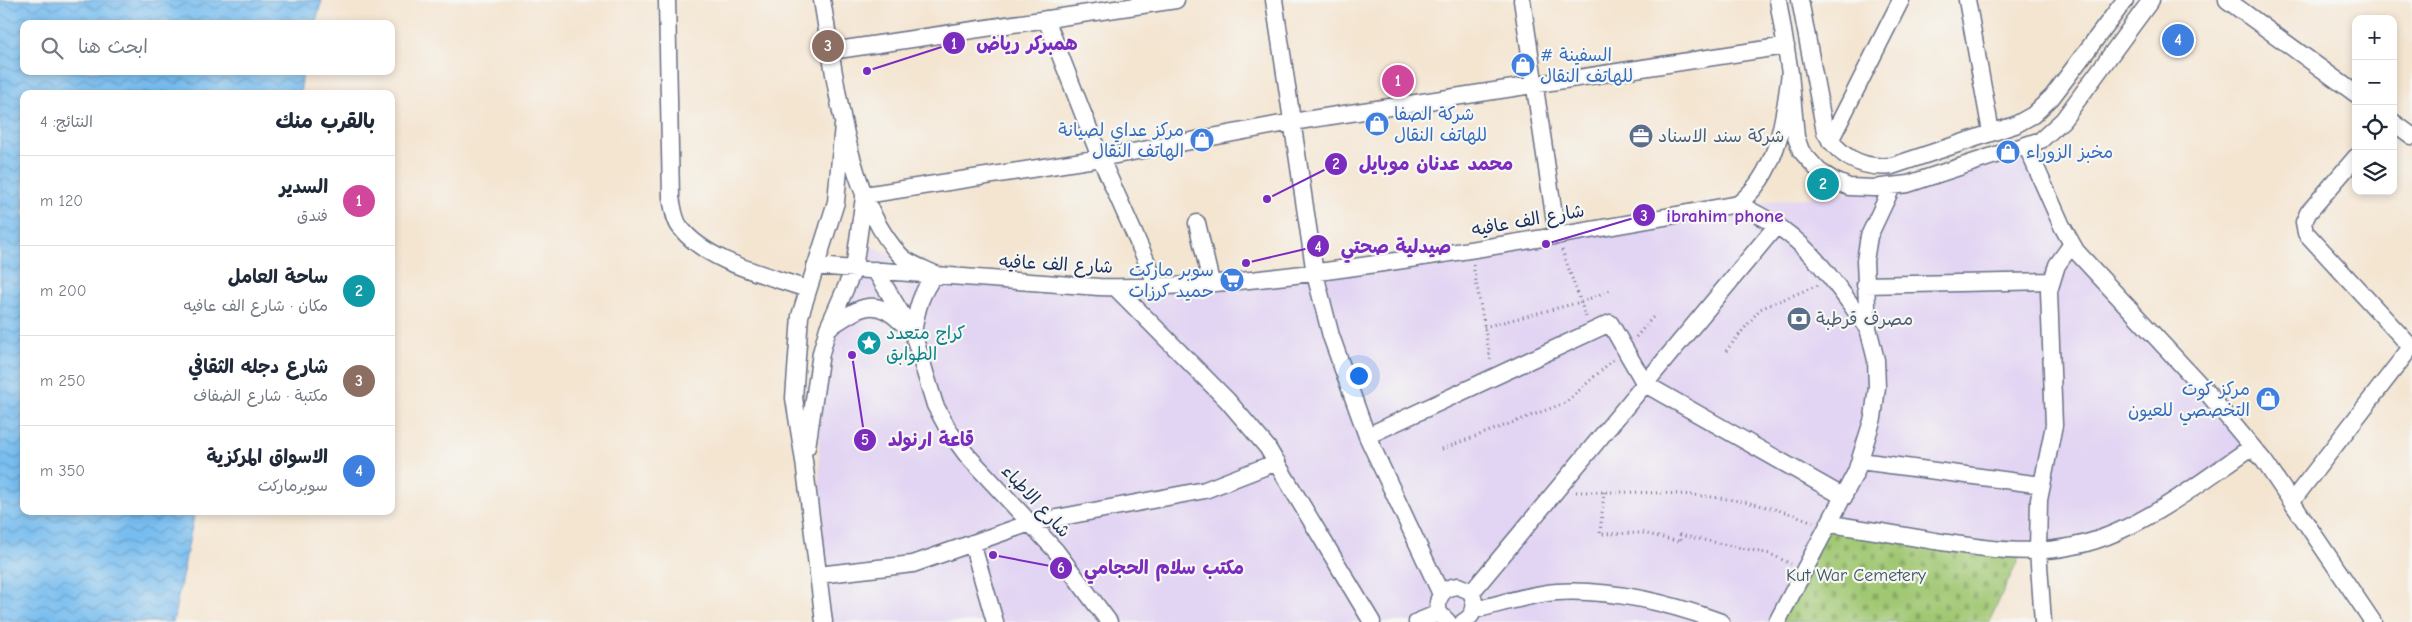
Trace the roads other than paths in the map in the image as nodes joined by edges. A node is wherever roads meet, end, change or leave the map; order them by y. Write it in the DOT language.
graph roads {
  1 [pos="667,0"];
  2 [pos="822,0"];
  3 [pos="1176,0"];
  4 [pos="1274,0"];
  5 [pos="1522,0"];
  6 [pos="1778,0"];
  7 [pos="1800,0"];
  8 [pos="1901,0"];
  9 [pos="1967,0"];
  10 [pos="2125,0"];
  11 [pos="2151,0"];
  12 [pos="2227,0"];
  13 [pos="1046,19"];
  14 [pos="1786,46"];
  15 [pos="831,51"];
  16 [pos="1790,74"];
  17 [pos="1534,85"];
  18 [pos="2352,91"];
  19 [pos="1292,122"];
  20 [pos="843,125"];
  21 [pos="2397,125"];
  22 [pos="1991,132"];
  23 [pos="2412,136"];
  24 [pos="1830,141"];
  25 [pos="2026,146"];
  26 [pos="1100,157"];
  27 [pos="2352,162"];
  28 [pos="1892,187"];
  29 [pos="865,195"];
  30 [pos="1738,204"];
  31 [pos="1197,223"];
  32 [pos="1777,225"];
  33 [pos="1556,236"];
  34 [pos="2072,244"];
  35 [pos="815,266"];
  36 [pos="854,269"];
  37 [pos="874,270"];
  38 [pos="935,274"];
  39 [pos="1315,274"];
  40 [pos="2052,281"];
  41 [pos="1211,282"];
  42 [pos="1865,285"];
  43 [pos="1158,287"];
  44 [pos="1116,288"];
  45 [pos="807,289"];
  46 [pos="828,328"];
  47 [pos="1868,328"];
  48 [pos="913,333"];
  49 [pos="2412,346"];
  50 [pos="1645,384"];
  51 [pos="1368,436"];
  52 [pos="2252,447"];
  53 [pos="804,461"];
  54 [pos="1277,462"];
  55 [pos="1860,462"];
  56 [pos="2042,485"];
  57 [pos="1844,497"];
  58 [pos="2292,502"];
  59 [pos="1030,523"];
  60 [pos="1829,526"];
  61 [pos="972,543"];
  62 [pos="2038,551"];
  63 [pos="818,575"];
  64 [pos="1441,594"];
  65 [pos="1471,594"];
  66 [pos="1444,617"];
  67 [pos="1468,619"];
  68 [pos="824,622"];
  69 [pos="995,622"];
  70 [pos="1109,622"];
  71 [pos="1372,622"];
  72 [pos="1417,622"];
  73 [pos="1721,622"];
  74 [pos="1777,622"];
  75 [pos="2042,622"];
  76 [pos="2373,622"];
  1 -- 45 [label="street"];
  2 -- 15 [label="street"];
  3 -- 13 [label="street"];
  4 -- 19 [label="street"];
  5 -- 17 [label="street"];
  6 -- 14 [label="street"];
  7 -- 24 [label="street"];
  8 -- 24 [label="street"];
  9 -- 22 [label="street"];
  10 -- 22 [label="street"];
  11 -- 25 [label="street"];
  12 -- 18 [label="street"];
  13 -- 15 [label="street"];
  13 -- 26 [label="street"];
  14 -- 16 [label="street"];
  14 -- 17 [label="street"];
  15 -- 20 [label="street"];
  16 -- 28 [label="street"];
  16 -- 30 [label="street"];
  17 -- 19 [label="street"];
  17 -- 33 [label="street"];
  19 -- 26 [label="street"];
  19 -- 39 [label="street"];
  20 -- 29 [label="street"];
  20 -- 35 [label="street"];
  21 -- 23 [label="street"];
  22 -- 24 [label="street"];
  25 -- 28 [label="street"];
  25 -- 34 [label="street"];
  26 -- 29 [label="street"];
  26 -- 43 [label="street"];
  27 -- 49 [label="street"];
  28 -- 42 [label="street"];
  29 -- 36 [label="street"];
  29 -- 38 [label="street"];
  30 -- 32 [label="street"];
  30 -- 33 [label="street, شارع الف عافيه"];
  31 -- 41 [label="street"];
  32 -- 47 [label="street"];
  32 -- 50 [label="street"];
  33 -- 39 [label="street, شارع الف عافيه"];
  34 -- 40 [label="street"];
  34 -- 52 [label="street"];
  35 -- 36 [label="street, شارع الف عافيه"];
  35 -- 45 [label="street"];
  36 -- 37 [label="street, شارع الف عافيه"];
  36 -- 46 [label="street"];
  37 -- 38 [label="street, شارع الف عافيه"];
  37 -- 48 [label="street, شارع الاطباء"];
  38 -- 44 [label="street, شارع الف عافيه"];
  38 -- 48 [label="street"];
  39 -- 41 [label="street, شارع الف عافيه"];
  39 -- 51 [label="street"];
  40 -- 42 [label="street"];
  40 -- 56 [label="street"];
  41 -- 43 [label="street, شارع الف عافيه"];
  42 -- 47 [label="street"];
  43 -- 44 [label="street, شارع الف عافيه"];
  44 -- 54 [label="street"];
  45 -- 53 [label="street"];
  46 -- 48 [label="street"];
  46 -- 53 [label="street"];
  47 -- 55 [label="street"];
  48 -- 59 [label="street, شارع الاطباء"];
  49 -- 58 [label="street"];
  50 -- 51 [label="street"];
  50 -- 57 [label="street"];
  50 -- 65 [label="street"];
  51 -- 64 [label="street"];
  52 -- 58 [label="street"];
  52 -- 62 [label="street"];
  53 -- 63 [label="street"];
  54 -- 59 [label="street"];
  54 -- 71 [label="street"];
  55 -- 56 [label="street"];
  55 -- 57 [label="street"];
  56 -- 62 [label="street"];
  57 -- 60 [label="street"];
  58 -- 76 [label="street"];
  59 -- 61 [label="street"];
  59 -- 70 [label="street, شارع الاطباء"];
  60 -- 62 [label="street"];
  60 -- 74 [label="street"];
  61 -- 63 [label="street"];
  61 -- 69 [label="street"];
  62 -- 75 [label="street"];
  63 -- 68 [label="street"];
  64 -- 65 [label="street"];
  64 -- 66 [label="street"];
  65 -- 67 [label="street"];
  66 -- 72 [label="street"];
  67 -- 73 [label="street"];
}
